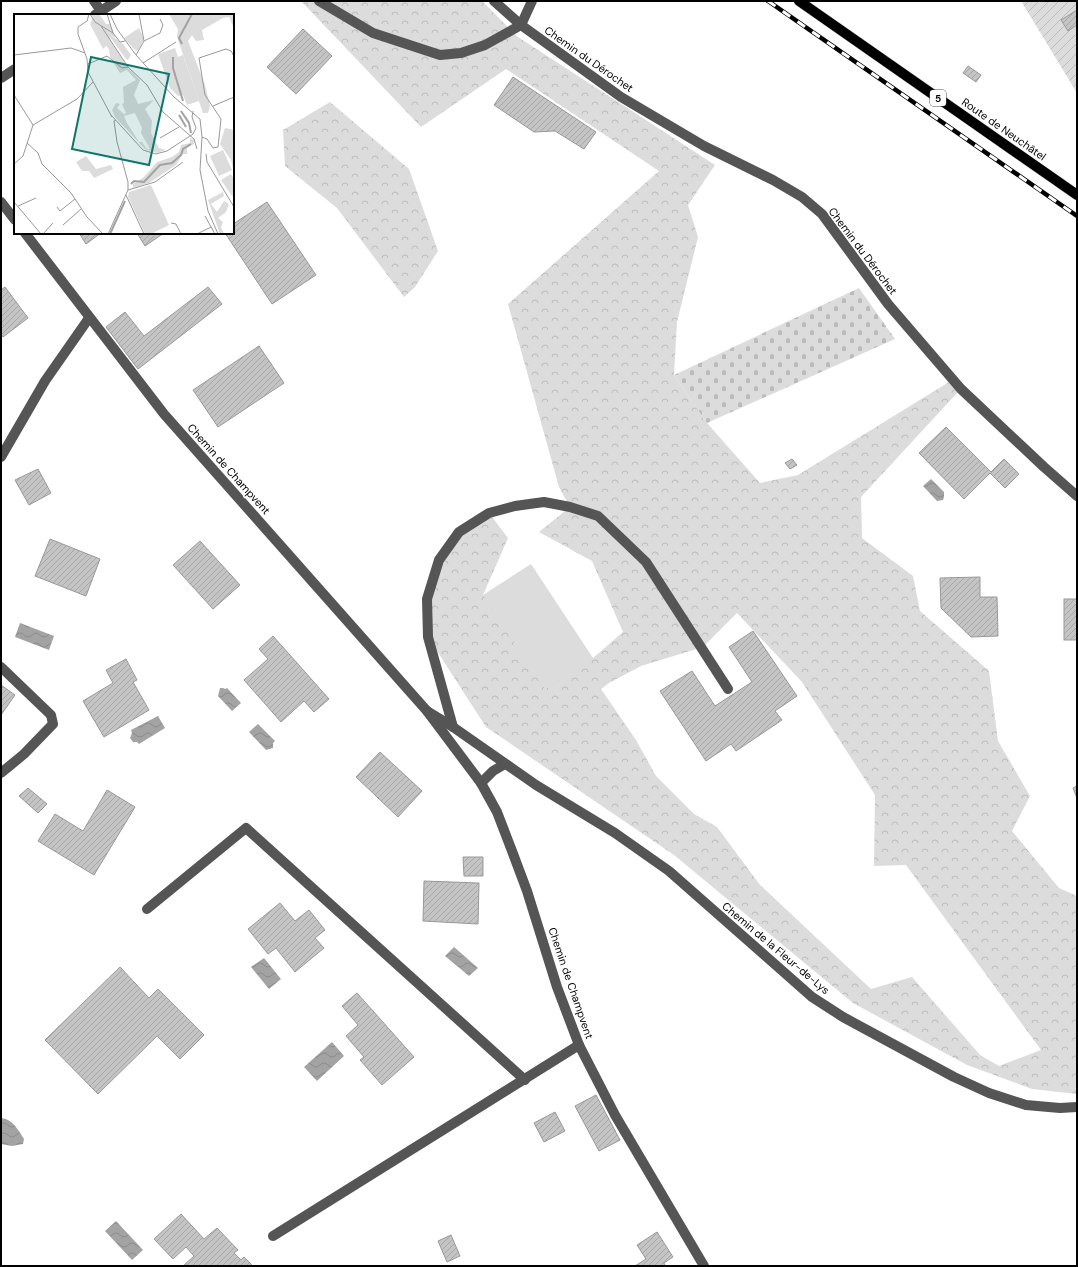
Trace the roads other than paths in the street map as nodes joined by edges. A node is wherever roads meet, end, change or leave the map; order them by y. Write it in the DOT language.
graph roads {
  1 [pos="94,1"];
  2 [pos="116,1"];
  3 [pos="319,1"];
  4 [pos="494,1"];
  5 [pos="532,1"];
  6 [pos="799,1"];
  7 [pos="98,13"];
  8 [pos="521,25"];
  9 [pos="14,70"];
  10 [pos="1,78"];
  11 [pos="1077,195"];
  12 [pos="1,202"];
  13 [pos="14,219"];
  14 [pos="26,234"];
  15 [pos="89,318"];
  16 [pos="1,457"];
  17 [pos="1077,496"];
  18 [pos="1,667"];
  19 [pos="728,689"];
  20 [pos="427,711"];
  21 [pos="453,727"];
  22 [pos="505,764"];
  23 [pos="1,773"];
  24 [pos="481,783"];
  25 [pos="147,909"];
  26 [pos="579,1045"];
  27 [pos="525,1080"];
  28 [pos="1077,1107"];
  29 [pos="273,1236"];
  30 [pos="704,1266"];
  1 -- 7 [label="street"];
  2 -- 7 [label="street"];
  3 -- 8 [label="street"];
  4 -- 8 [label="street, Chemin du Dérochet"];
  5 -- 8 [label="street"];
  6 -- 11 [label="main road, Route de Neuchâtel / 5"];
  8 -- 17 [label="street, Chemin du Dérochet"];
  9 -- 10 [label="street"];
  12 -- 13 [label="street"];
  14 -- 15 [label="street, Chemin de Champvent"];
  15 -- 16 [label="street"];
  15 -- 20 [label="street, Chemin de Champvent"];
  18 -- 23 [label="street"];
  19 -- 21 [label="street"];
  20 -- 21 [label="street, Chemin de Champvent"];
  20 -- 24 [label="street, Chemin de Champvent"];
  21 -- 22 [label="street, Chemin de Champvent"];
  22 -- 24 [label="street"];
  22 -- 28 [label="street, Chemin de la Fleur-de-Lys"];
  24 -- 26 [label="street, Chemin de Champvent"];
  25 -- 27 [label="street"];
  26 -- 27 [label="street"];
  26 -- 30 [label="street, Chemin de Champvent"];
  27 -- 29 [label="street"];
}
